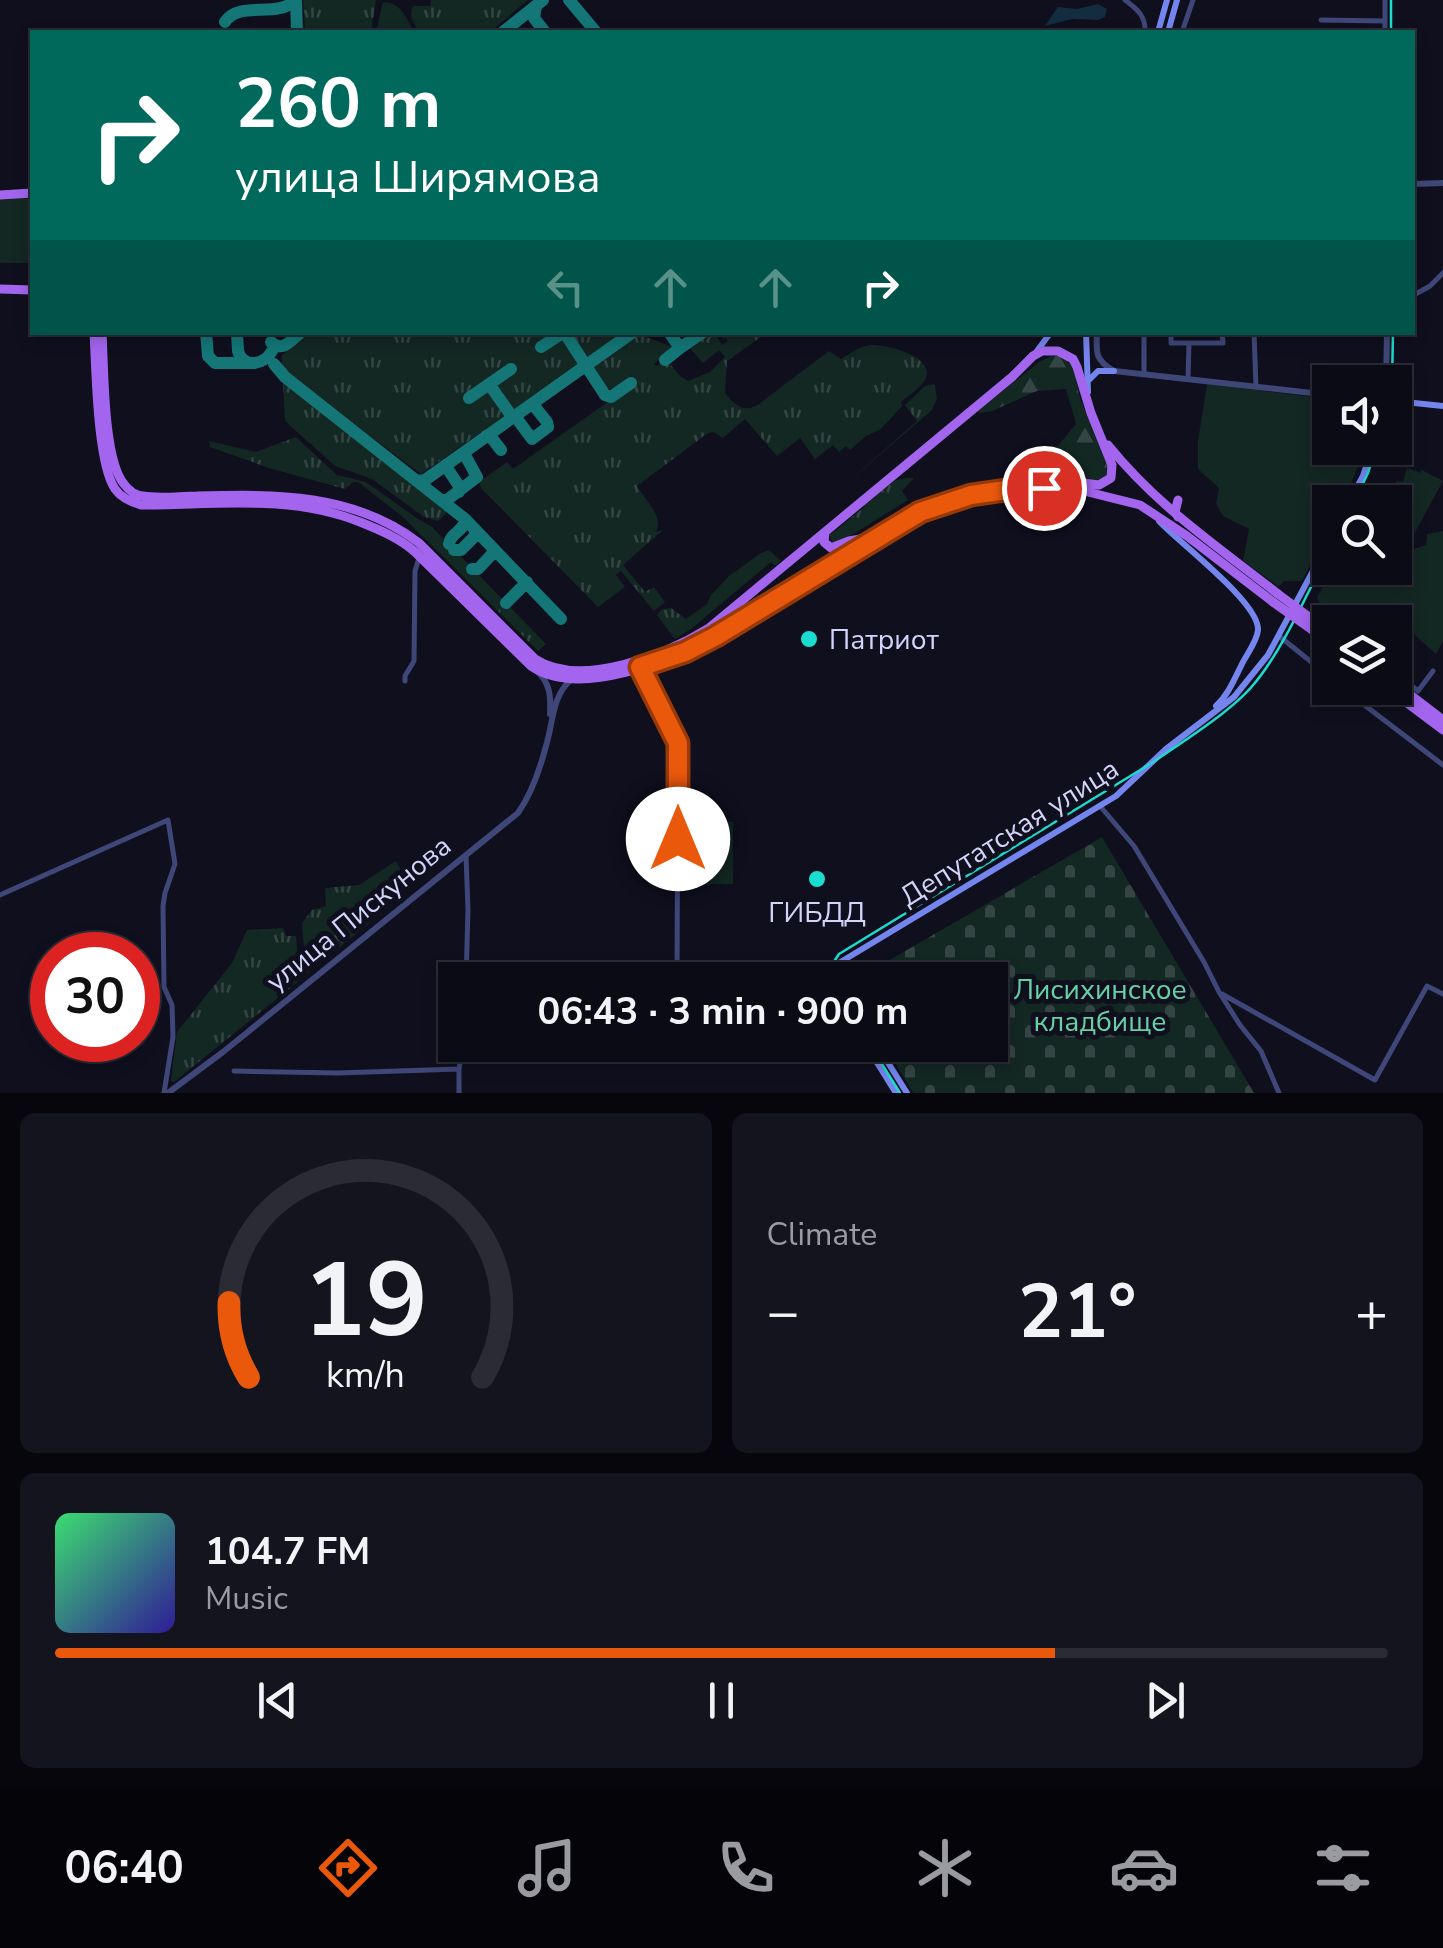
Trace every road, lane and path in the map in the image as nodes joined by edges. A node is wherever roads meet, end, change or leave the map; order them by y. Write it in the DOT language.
graph roads {
  1 [pos="1125,0"];
  2 [pos="1168,0"];
  3 [pos="1177,0"];
  4 [pos="1193,0"];
  5 [pos="1385,0"];
  6 [pos="1321,20"];
  7 [pos="1385,21"];
  8 [pos="1144,30"];
  9 [pos="1159,30"];
  10 [pos="1169,30"];
  11 [pos="1183,30"];
  12 [pos="1385,30"];
  13 [pos="1415,184"];
  14 [pos="1443,184"];
  15 [pos="30,192"];
  16 [pos="0,194"];
  17 [pos="1443,273"];
  18 [pos="0,289"];
  19 [pos="30,290"];
  20 [pos="1415,294"];
  21 [pos="94,335"];
  22 [pos="102,335"];
  23 [pos="1049,335"];
  24 [pos="1086,335"];
  25 [pos="1097,335"];
  26 [pos="1144,335"];
  27 [pos="1171,335"];
  28 [pos="1222,335"];
  29 [pos="1254,335"];
  30 [pos="1387,335"];
  31 [pos="1190,343"];
  32 [pos="1033,356"];
  33 [pos="1386,365"];
  34 [pos="1114,371"];
  35 [pos="1144,374"];
  36 [pos="1188,379"];
  37 [pos="1087,382"];
  38 [pos="1256,387"];
  39 [pos="1312,393"];
  40 [pos="1412,402"];
  41 [pos="1443,406"];
  42 [pos="1091,413"];
  43 [pos="1102,438"];
  44 [pos="987,492"];
  45 [pos="1178,500"];
  46 [pos="1152,512"];
  47 [pos="350,513"];
  48 [pos="1184,522"];
  49 [pos="387,528"];
  50 [pos="825,532"];
  51 [pos="878,536"];
  52 [pos="1219,538"];
  53 [pos="1221,549"];
  54 [pos="420,557"];
  55 [pos="1312,573"];
  56 [pos="1276,598"];
  57 [pos="1312,625"];
  58 [pos="1279,636"];
  59 [pos="1312,663"];
  60 [pos="640,667"];
  61 [pos="1240,667"];
  62 [pos="536,670"];
  63 [pos="1258,670"];
  64 [pos="1433,671"];
  65 [pos="573,680"];
  66 [pos="405,682"];
  67 [pos="1412,685"];
  68 [pos="1412,696"];
  69 [pos="1364,705"];
  70 [pos="1410,705"];
  71 [pos="1443,720"];
  72 [pos="1197,724"];
  73 [pos="1443,730"];
  74 [pos="546,746"];
  75 [pos="1443,766"];
  76 [pos="1100,806"];
  77 [pos="466,856"];
  78 [pos="0,895"];
  79 [pos="467,962"];
  80 [pos="677,962"];
  81 [pos="841,962"];
  82 [pos="1220,992"];
  83 [pos="1443,994"];
  84 [pos="459,1062"];
  85 [pos="877,1062"];
  86 [pos="887,1062"];
  87 [pos="458,1068"];
  88 [pos="234,1071"];
  89 [pos="166,1093"];
  90 [pos="459,1093"];
  91 [pos="896,1093"];
  92 [pos="906,1093"];
  93 [pos="1279,1093"];
  1 -- 8 [label="street"];
  2 -- 9 [label="main road"];
  3 -- 10 [label="main road"];
  4 -- 11 [label="street"];
  5 -- 7 [label="street"];
  6 -- 7 [label="street"];
  7 -- 12 [label="street"];
  13 -- 14 [label="street"];
  15 -- 16 [label="main road"];
  17 -- 20 [label="street"];
  18 -- 19 [label="main road"];
  21 -- 47 [label="main road"];
  22 -- 47 [label="main road"];
  23 -- 32 [label="main road"];
  24 -- 37 [label="main road"];
  25 -- 34 [label="street"];
  26 -- 35 [label="street"];
  27 -- 31 [label="street"];
  28 -- 31 [label="street"];
  29 -- 38 [label="street"];
  30 -- 33 [label="street"];
  31 -- 36 [label="street"];
  32 -- 42 [label="main road"];
  32 -- 50 [label="main road"];
  34 -- 35 [label="street"];
  34 -- 37 [label="main road"];
  35 -- 36 [label="street"];
  36 -- 38 [label="street"];
  37 -- 42 [label="main road"];
  38 -- 39 [label="street"];
  40 -- 41 [label="main road"];
  42 -- 43 [label="main road"];
  43 -- 44 [label="main road"];
  43 -- 48 [label="main road"];
  44 -- 46 [label="main road"];
  44 -- 51 [label="main road"];
  45 -- 48 [label="main road"];
  46 -- 56 [label="main road"];
  46 -- 61 [label="main road"];
  47 -- 49 [label="main road"];
  48 -- 53 [label="main road"];
  49 -- 50 [label="main road"];
  49 -- 54 [label="main road"];
  50 -- 51 [label="main road"];
  51 -- 60 [label="main road"];
  52 -- 53 [label="main road"];
  53 -- 56 [label="main road"];
  54 -- 62 [label="main road"];
  54 -- 66 [label="street"];
  55 -- 58 [label="main road, Депутатская улица"];
  56 -- 57 [label="main road, bridge"];
  58 -- 59 [label="street"];
  58 -- 63 [label="main road, Депутатская улица"];
  60 -- 65 [label="main road"];
  60 -- 80 [label="street"];
  61 -- 63 [label="main road"];
  61 -- 72 [label="main road"];
  62 -- 65 [label="main road"];
  62 -- 74 [label="street, улица Пискунова"];
  63 -- 72 [label="main road, Депутатская улица"];
  64 -- 67 [label="street"];
  65 -- 74 [label="street, улица Пискунова"];
  68 -- 71 [label="main road"];
  69 -- 75 [label="street"];
  70 -- 73 [label="main road"];
  72 -- 76 [label="main road, Депутатская улица"];
  74 -- 77 [label="street, улица Пискунова"];
  76 -- 81 [label="main road, Депутатская улица"];
  76 -- 82 [label="street"];
  77 -- 79 [label="street"];
  77 -- 89 [label="street, улица Пискунова"];
  78 -- 89 [label="street"];
  82 -- 83 [label="street"];
  82 -- 93 [label="street"];
  84 -- 87 [label="street"];
  85 -- 91 [label="main road"];
  86 -- 92 [label="main road"];
  87 -- 88 [label="street"];
  87 -- 90 [label="street"];
}
